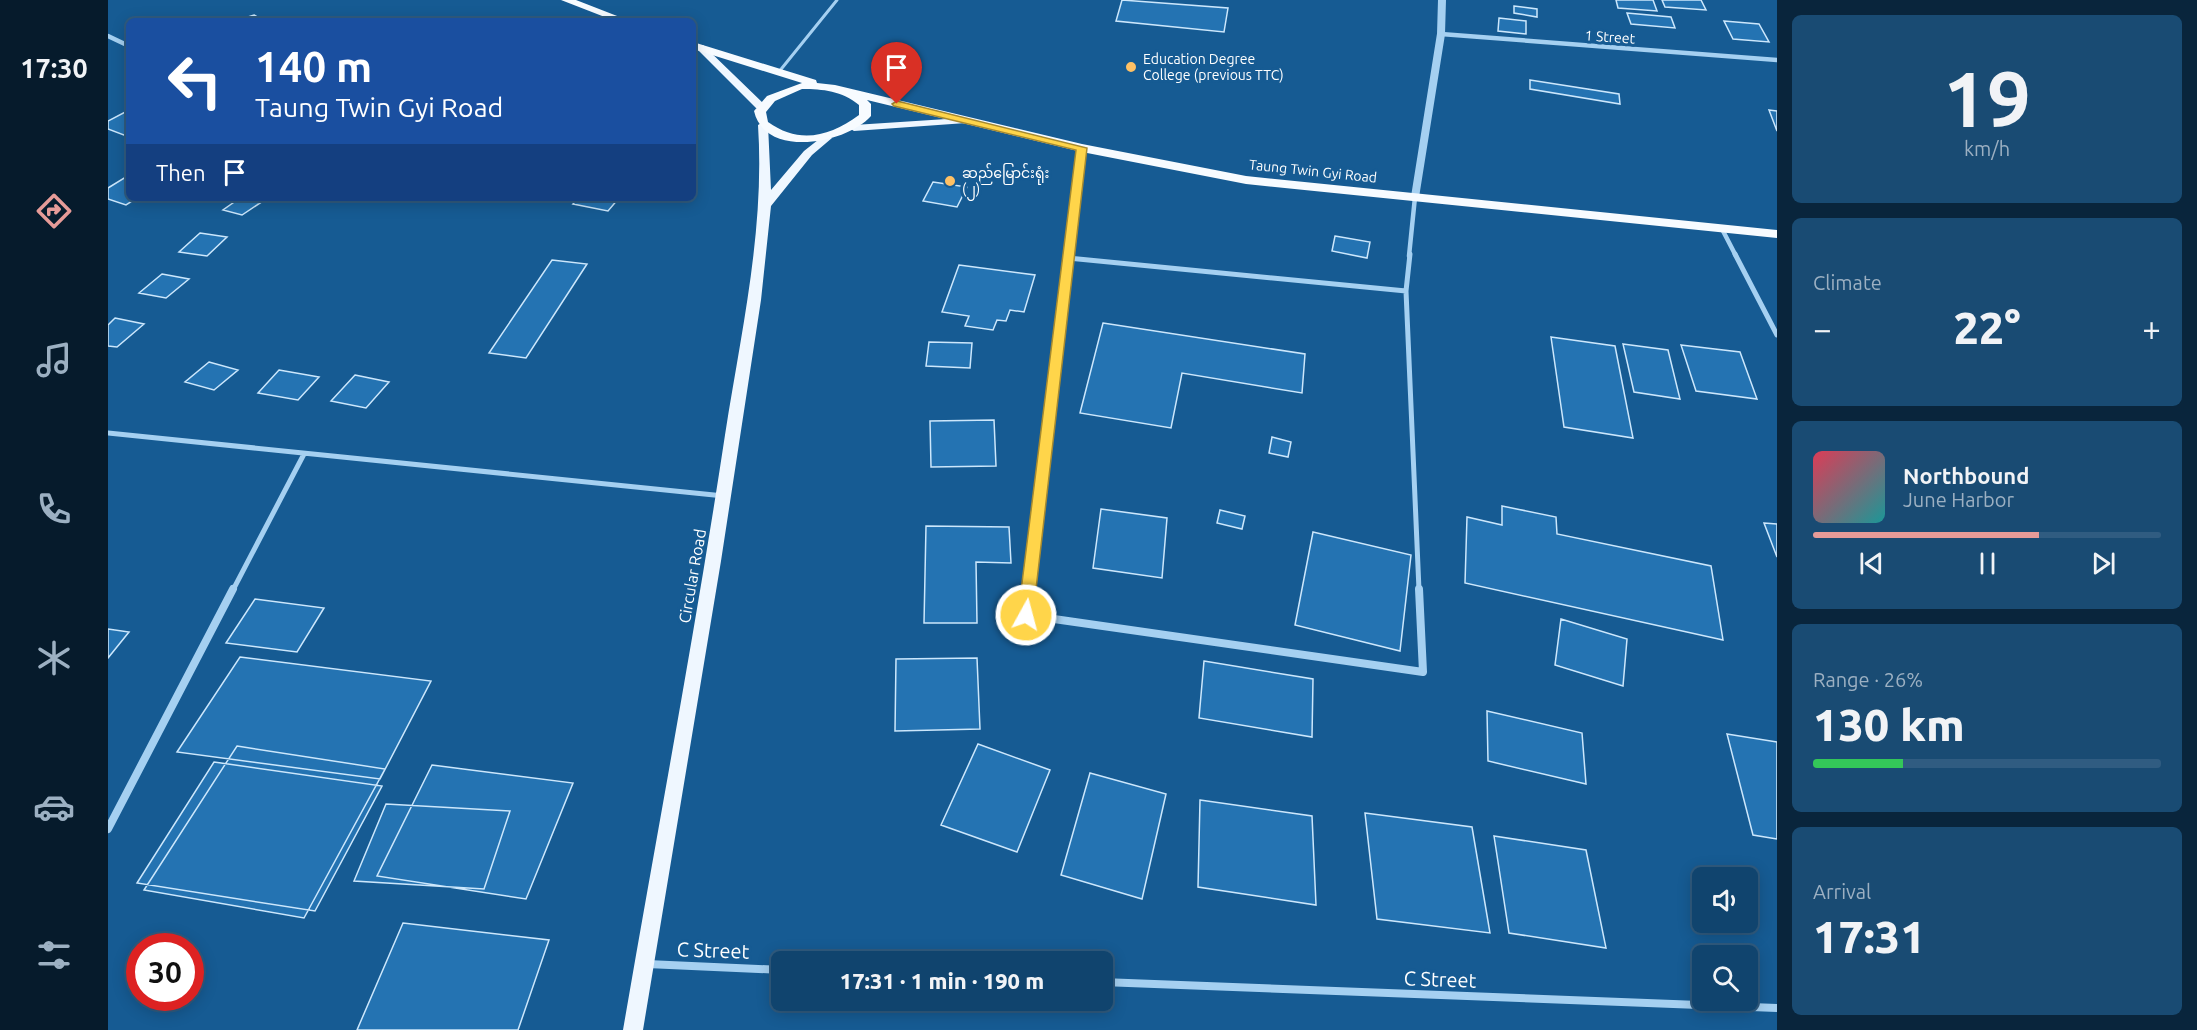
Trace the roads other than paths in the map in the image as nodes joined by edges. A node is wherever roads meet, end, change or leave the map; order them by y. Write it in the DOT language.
graph roads {
  1 [pos="566,0"];
  2 [pos="837,0"];
  3 [pos="1442,0"];
  4 [pos="617,18"];
  5 [pos="1441,34"];
  6 [pos="108,36"];
  7 [pos="126,45"];
  8 [pos="697,46"];
  9 [pos="1777,60"];
  10 [pos="778,74"];
  11 [pos="828,86"];
  12 [pos="854,93"];
  13 [pos="760,106"];
  14 [pos="962,121"];
  15 [pos="763,125"];
  16 [pos="855,128"];
  17 [pos="827,138"];
  18 [pos="1082,148"];
  19 [pos="1415,197"];
  20 [pos="766,204"];
  21 [pos="1722,229"];
  22 [pos="1777,234"];
  23 [pos="1068,258"];
  24 [pos="1406,291"];
  25 [pos="1777,335"];
  26 [pos="108,434"];
  27 [pos="304,454"];
  28 [pos="724,496"];
  29 [pos="108,829"];
  30 [pos="644,964"];
  31 [pos="771,970"];
  32 [pos="1113,982"];
  33 [pos="1777,1008"];
  34 [pos="633,1030"];
  1 -- 4 [label="highway"];
  2 -- 10 [label="lane"];
  3 -- 5 [label="street"];
  5 -- 9 [label="street, 1 Street"];
  5 -- 19 [label="street"];
  6 -- 7 [label="street"];
  8 -- 10 [label="highway, Taung Twin Gyi Road"];
  8 -- 13 [label="main road"];
  10 -- 11 [label="highway, Taung Twin Gyi Road"];
  11 -- 12 [label="highway, Taung Twin Gyi Road"];
  11 -- 13 [label="highway"];
  12 -- 14 [label="highway, Taung Twin Gyi Road"];
  12 -- 16 [label="highway"];
  13 -- 15 [label="highway"];
  14 -- 16 [label="main road"];
  14 -- 18 [label="highway, Taung Twin Gyi Road"];
  15 -- 17 [label="highway"];
  15 -- 20 [label="main road, Circular Road"];
  16 -- 17 [label="highway"];
  17 -- 20 [label="main road"];
  18 -- 19 [label="highway, Taung Twin Gyi Road"];
  18 -- 23 [label="street"];
  19 -- 21 [label="highway, Taung Twin Gyi Road"];
  19 -- 24 [label="street"];
  20 -- 28 [label="main road, Circular Road"];
  21 -- 22 [label="highway, Taung Twin Gyi Road"];
  21 -- 25 [label="street"];
  23 -- 24 [label="street"];
  23 -- 24 [label="street"];
  26 -- 27 [label="street"];
  27 -- 28 [label="street"];
  27 -- 29 [label="street"];
  28 -- 30 [label="main road, Circular Road"];
  30 -- 31 [label="street, C Street"];
  30 -- 34 [label="main road, Circular Road"];
  32 -- 33 [label="street, C Street"];
}
